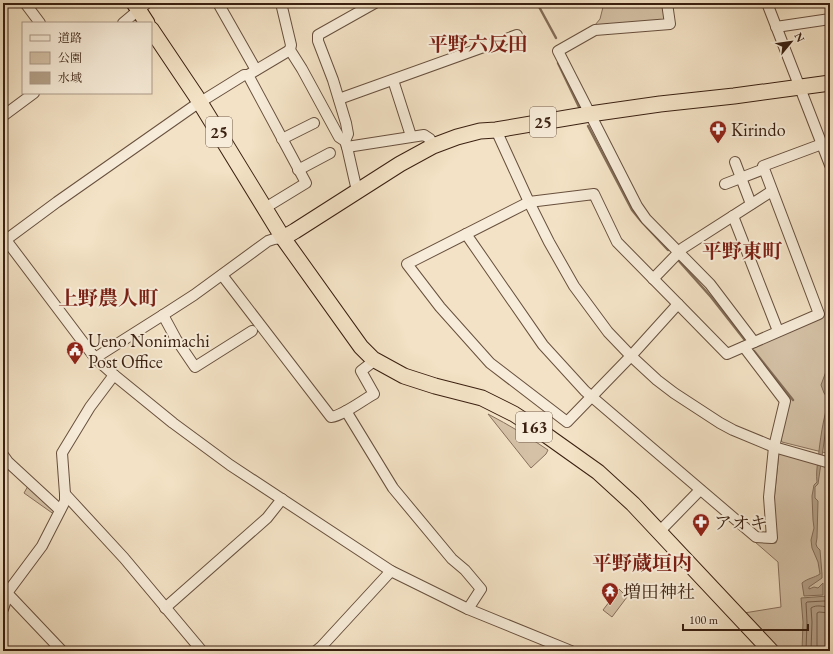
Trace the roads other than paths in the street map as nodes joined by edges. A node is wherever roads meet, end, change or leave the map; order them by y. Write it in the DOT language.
graph roads {
  1 [pos="25,3"];
  2 [pos="218,3"];
  3 [pos="281,3"];
  4 [pos="375,3"];
  5 [pos="667,3"];
  6 [pos="767,3"];
  7 [pos="140,5"];
  8 [pos="830,19"];
  9 [pos="39,22"];
  10 [pos="124,22"];
  11 [pos="147,22"];
  12 [pos="776,27"];
  13 [pos="152,30"];
  14 [pos="517,35"];
  15 [pos="290,50"];
  16 [pos="252,73"];
  17 [pos="393,80"];
  18 [pos="830,82"];
  19 [pos="800,87"];
  20 [pos="33,94"];
  21 [pos="339,99"];
  22 [pos="200,102"];
  23 [pos="590,114"];
  24 [pos="3,116"];
  25 [pos="314,123"];
  26 [pos="496,130"];
  27 [pos="411,136"];
  28 [pos="282,139"];
  29 [pos="346,144"];
  30 [pos="822,144"];
  31 [pos="433,146"];
  32 [pos="330,153"];
  33 [pos="735,162"];
  34 [pos="830,165"];
  35 [pos="764,169"];
  36 [pos="298,170"];
  37 [pos="741,178"];
  38 [pos="725,184"];
  39 [pos="357,191"];
  40 [pos="772,191"];
  41 [pos="529,202"];
  42 [pos="752,204"];
  43 [pos="265,208"];
  44 [pos="733,216"];
  45 [pos="466,234"];
  46 [pos="283,238"];
  47 [pos="4,239"];
  48 [pos="678,252"];
  49 [pos="222,275"];
  50 [pos="653,279"];
  51 [pos="678,304"];
  52 [pos="163,316"];
  53 [pos="252,331"];
  54 [pos="778,331"];
  55 [pos="754,342"];
  56 [pos="744,347"];
  57 [pos="630,356"];
  58 [pos="95,358"];
  59 [pos="373,359"];
  60 [pos="114,375"];
  61 [pos="592,397"];
  62 [pos="346,411"];
  63 [pos="777,448"];
  64 [pos="5,461"];
  65 [pos="828,462"];
  66 [pos="700,490"];
  67 [pos="65,494"];
  68 [pos="282,499"];
  69 [pos="60,510"];
  70 [pos="659,532"];
  71 [pos="391,571"];
  72 [pos="5,592"];
  73 [pos="165,608"];
  74 [pos="3,609"];
  75 [pos="468,609"];
  76 [pos="321,650"];
  77 [pos="62,651"];
  78 [pos="202,651"];
  79 [pos="571,651"];
  80 [pos="771,651"];
  1 -- 9 [label="street"];
  2 -- 16 [label="street"];
  3 -- 15 [label="street"];
  4 -- 21 [label="street"];
  5 -- 23 [label="street"];
  6 -- 12 [label="street"];
  7 -- 10 [label="street"];
  7 -- 11 [label="highway"];
  8 -- 12 [label="street"];
  12 -- 19 [label="street"];
  13 -- 22 [label="highway, 25"];
  14 -- 17 [label="street"];
  15 -- 16 [label="street"];
  15 -- 29 [label="street"];
  16 -- 22 [label="street"];
  16 -- 28 [label="street"];
  17 -- 21 [label="street"];
  17 -- 27 [label="street"];
  18 -- 19 [label="highway, 25"];
  19 -- 23 [label="highway, 25"];
  19 -- 30 [label="street"];
  20 -- 24 [label="street"];
  21 -- 29 [label="street"];
  22 -- 43 [label="highway, 25"];
  22 -- 47 [label="street"];
  23 -- 26 [label="highway, 25"];
  23 -- 48 [label="street"];
  25 -- 28 [label="street"];
  26 -- 31 [label="highway, 25"];
  26 -- 41 [label="street"];
  27 -- 29 [label="street"];
  27 -- 31 [label="street"];
  28 -- 36 [label="street"];
  29 -- 39 [label="street"];
  30 -- 34 [label="street"];
  30 -- 35 [label="street"];
  31 -- 39 [label="highway, 25"];
  32 -- 36 [label="street"];
  33 -- 37 [label="street"];
  35 -- 37 [label="street"];
  35 -- 40 [label="street"];
  36 -- 43 [label="street"];
  37 -- 38 [label="street"];
  37 -- 42 [label="street"];
  39 -- 46 [label="highway, 25"];
  40 -- 42 [label="street"];
  40 -- 54 [label="street"];
  41 -- 45 [label="street"];
  41 -- 50 [label="street"];
  41 -- 57 [label="street"];
  42 -- 44 [label="street"];
  43 -- 46 [label="highway, 25"];
  44 -- 48 [label="street"];
  44 -- 54 [label="street"];
  45 -- 61 [label="street"];
  45 -- 61 [label="street"];
  46 -- 49 [label="street"];
  46 -- 59 [label="highway, 163"];
  47 -- 58 [label="street"];
  48 -- 50 [label="street"];
  48 -- 55 [label="street"];
  49 -- 52 [label="street"];
  49 -- 62 [label="street"];
  50 -- 51 [label="street"];
  51 -- 56 [label="street"];
  51 -- 57 [label="street"];
  52 -- 53 [label="street"];
  52 -- 58 [label="street"];
  54 -- 55 [label="street"];
  55 -- 56 [label="street"];
  56 -- 63 [label="street"];
  57 -- 61 [label="street"];
  57 -- 63 [label="street"];
  58 -- 60 [label="street"];
  59 -- 62 [label="street"];
  59 -- 70 [label="highway, 163"];
  60 -- 67 [label="street"];
  60 -- 68 [label="street"];
  61 -- 66 [label="street"];
  62 -- 75 [label="street"];
  63 -- 65 [label="street"];
  63 -- 66 [label="street"];
  64 -- 69 [label="street"];
  66 -- 70 [label="street"];
  67 -- 69 [label="street"];
  67 -- 73 [label="street"];
  68 -- 71 [label="street"];
  68 -- 73 [label="street"];
  69 -- 72 [label="street"];
  70 -- 80 [label="highway, 163"];
  71 -- 75 [label="street"];
  71 -- 76 [label="street"];
  72 -- 74 [label="street"];
  72 -- 77 [label="street"];
  73 -- 78 [label="street"];
  75 -- 79 [label="street"];
}
